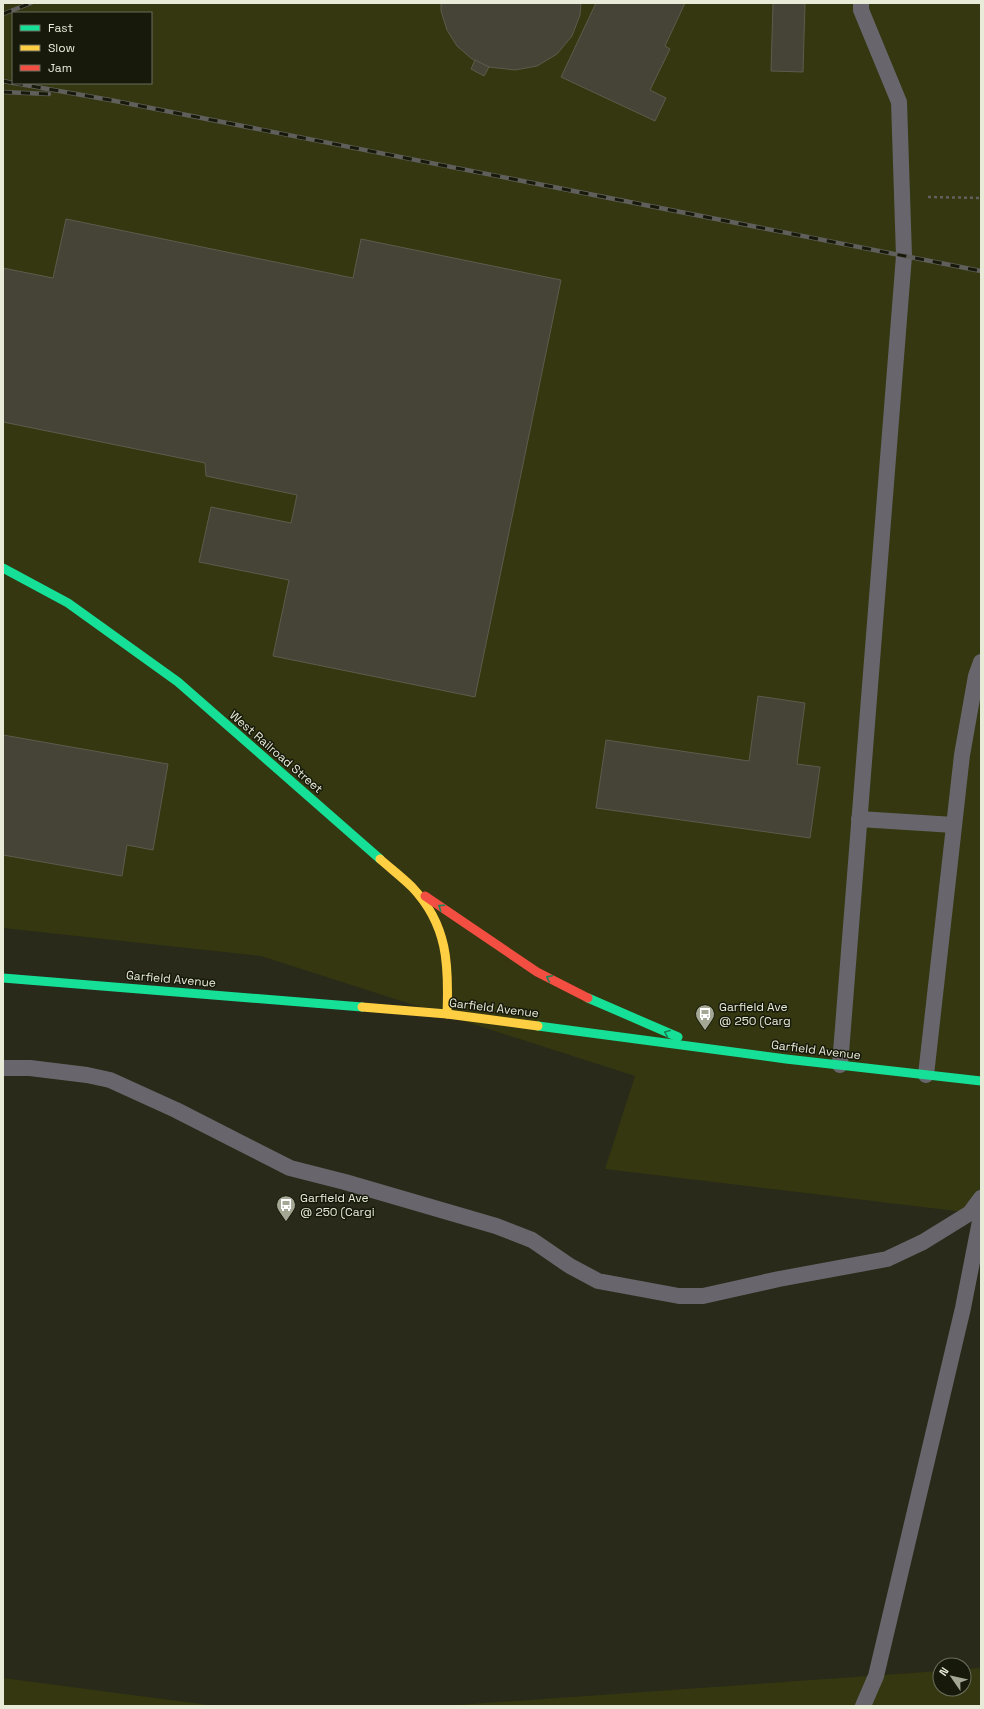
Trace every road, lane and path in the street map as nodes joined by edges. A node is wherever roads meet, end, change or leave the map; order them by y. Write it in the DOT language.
graph roads {
  1 [pos="861,3"];
  2 [pos="902,196"];
  3 [pos="981,198"];
  4 [pos="3,568"];
  5 [pos="981,662"];
  6 [pos="859,819"];
  7 [pos="954,825"];
  8 [pos="412,887"];
  9 [pos="3,978"];
  10 [pos="447,1014"];
  11 [pos="703,1048"];
  12 [pos="840,1065"];
  13 [pos="3,1068"];
  14 [pos="926,1075"];
  15 [pos="981,1081"];
  16 [pos="981,1198"];
  17 [pos="981,1216"];
  18 [pos="863,1706"];
  1 -- 2 [label="lane"];
  2 -- 3 [label="path"];
  2 -- 6 [label="lane"];
  4 -- 8 [label="street, West Railroad Street"];
  5 -- 7 [label="lane"];
  6 -- 7 [label="lane"];
  6 -- 12 [label="lane"];
  7 -- 14 [label="lane"];
  8 -- 10 [label="street, West Railroad Street"];
  11 -- 8 [label="street, one-way"];
  9 -- 10 [label="street, Garfield Avenue"];
  10 -- 11 [label="street, Garfield Avenue"];
  11 -- 12 [label="street, Garfield Avenue"];
  12 -- 14 [label="street, Garfield Avenue"];
  13 -- 16 [label="lane"];
  14 -- 15 [label="street, Garfield Avenue"];
  17 -- 18 [label="lane"];
}
